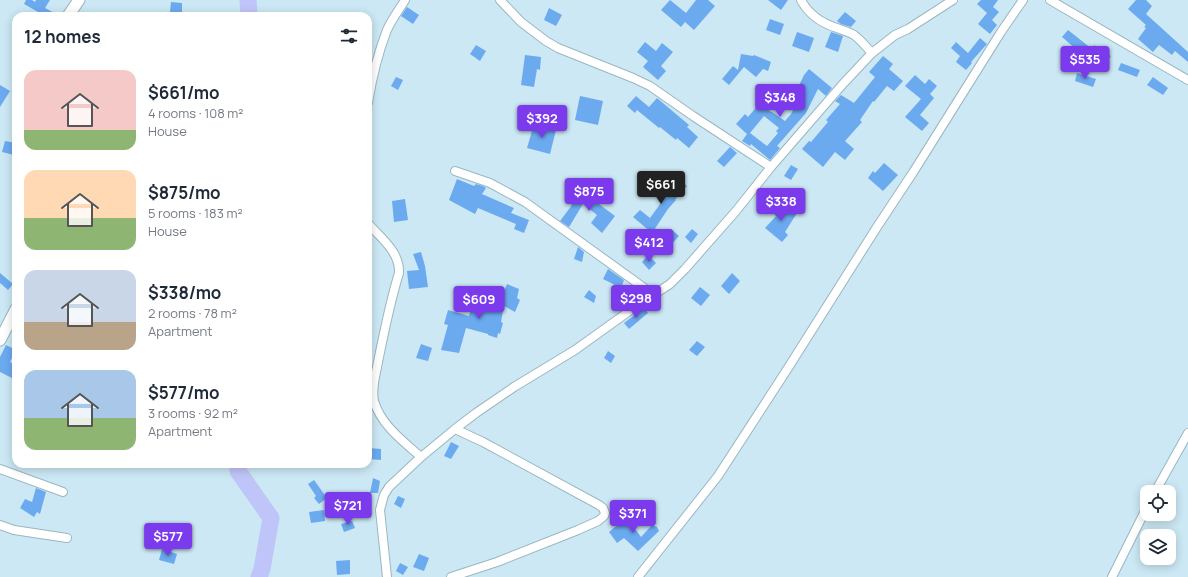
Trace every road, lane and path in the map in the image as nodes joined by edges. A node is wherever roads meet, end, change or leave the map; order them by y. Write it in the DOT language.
graph roads {
  1 [pos="79,0"];
  2 [pos="405,0"];
  3 [pos="500,0"];
  4 [pos="801,0"];
  5 [pos="953,0"];
  6 [pos="1023,0"];
  7 [pos="1050,0"];
  8 [pos="71,12"];
  9 [pos="872,53"];
  10 [pos="1188,80"];
  11 [pos="372,82"];
  12 [pos="771,167"];
  13 [pos="455,171"];
  14 [pos="372,228"];
  15 [pos="654,295"];
  16 [pos="12,317"];
  17 [pos="0,340"];
  18 [pos="455,429"];
  19 [pos="1188,433"];
  20 [pos="421,457"];
  21 [pos="0,469"];
  22 [pos="1159,485"];
  23 [pos="63,492"];
  24 [pos="1140,521"];
  25 [pos="0,525"];
  26 [pos="67,538"];
  27 [pos="387,577"];
  28 [pos="451,577"];
  29 [pos="638,577"];
  30 [pos="1112,577"];
  1 -- 8 [label="street"];
  2 -- 11 [label="street"];
  3 -- 12 [label="street"];
  4 -- 9 [label="street"];
  5 -- 9 [label="street"];
  6 -- 29 [label="street"];
  7 -- 10 [label="street"];
  9 -- 12 [label="street"];
  12 -- 15 [label="street"];
  13 -- 15 [label="street"];
  14 -- 20 [label="street"];
  15 -- 18 [label="street"];
  16 -- 17 [label="street"];
  18 -- 20 [label="street"];
  18 -- 28 [label="street"];
  19 -- 22 [label="street"];
  20 -- 27 [label="street"];
  21 -- 23 [label="street"];
  24 -- 30 [label="street"];
  25 -- 26 [label="street"];
}
